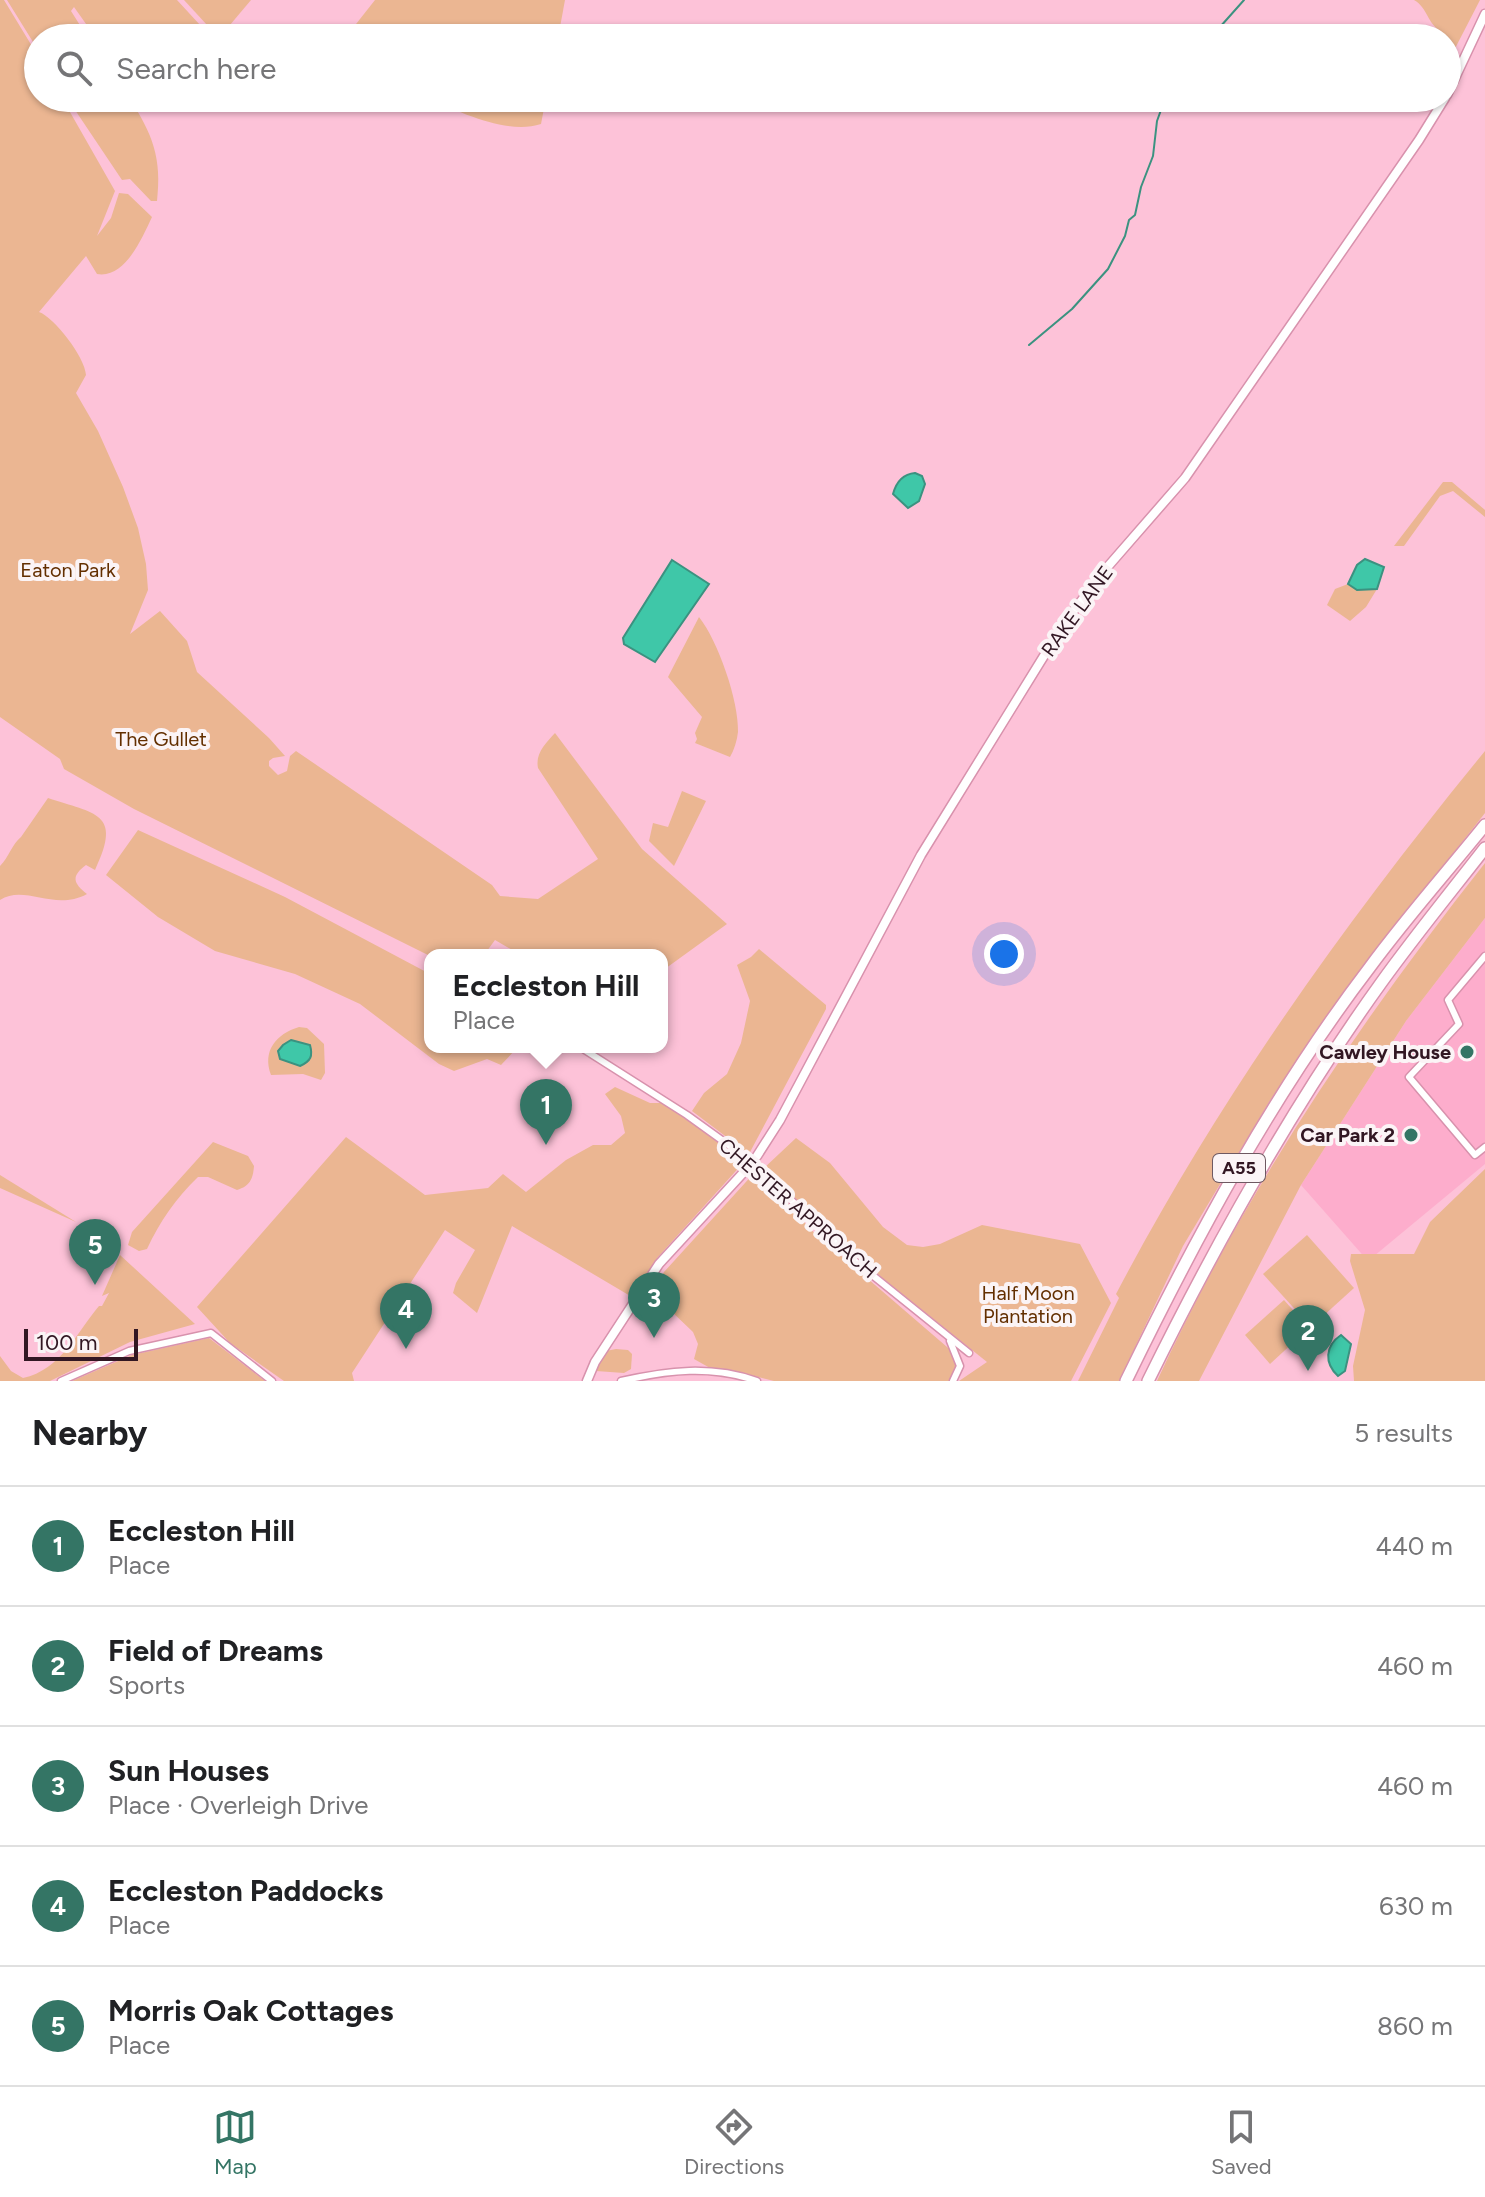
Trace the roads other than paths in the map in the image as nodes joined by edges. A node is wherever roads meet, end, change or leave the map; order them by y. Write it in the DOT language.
graph roads {
  1 [pos="1485,14"];
  2 [pos="1461,64"];
  3 [pos="1436,112"];
  4 [pos="1485,825"];
  5 [pos="1485,848"];
  6 [pos="1485,956"];
  7 [pos="589,1053"];
  8 [pos="1485,1147"];
  9 [pos="757,1156"];
  10 [pos="743,1173"];
  11 [pos="948,1336"];
  12 [pos="969,1353"];
  13 [pos="61,1381"];
  14 [pos="272,1381"];
  15 [pos="587,1381"];
  16 [pos="621,1381"];
  17 [pos="757,1381"];
  18 [pos="953,1381"];
  19 [pos="1126,1381"];
  20 [pos="1148,1381"];
  1 -- 2 [label="street, RAKE LANE"];
  3 -- 9 [label="street, RAKE LANE"];
  4 -- 19 [label="highway, A55"];
  5 -- 20 [label="highway, A55"];
  6 -- 8 [label="street"];
  7 -- 11 [label="street, CHESTER APPROACH"];
  10 -- 15 [label="street"];
  11 -- 12 [label="street, CHESTER APPROACH"];
  11 -- 18 [label="street"];
  13 -- 14 [label="street"];
  16 -- 17 [label="street"];
}
